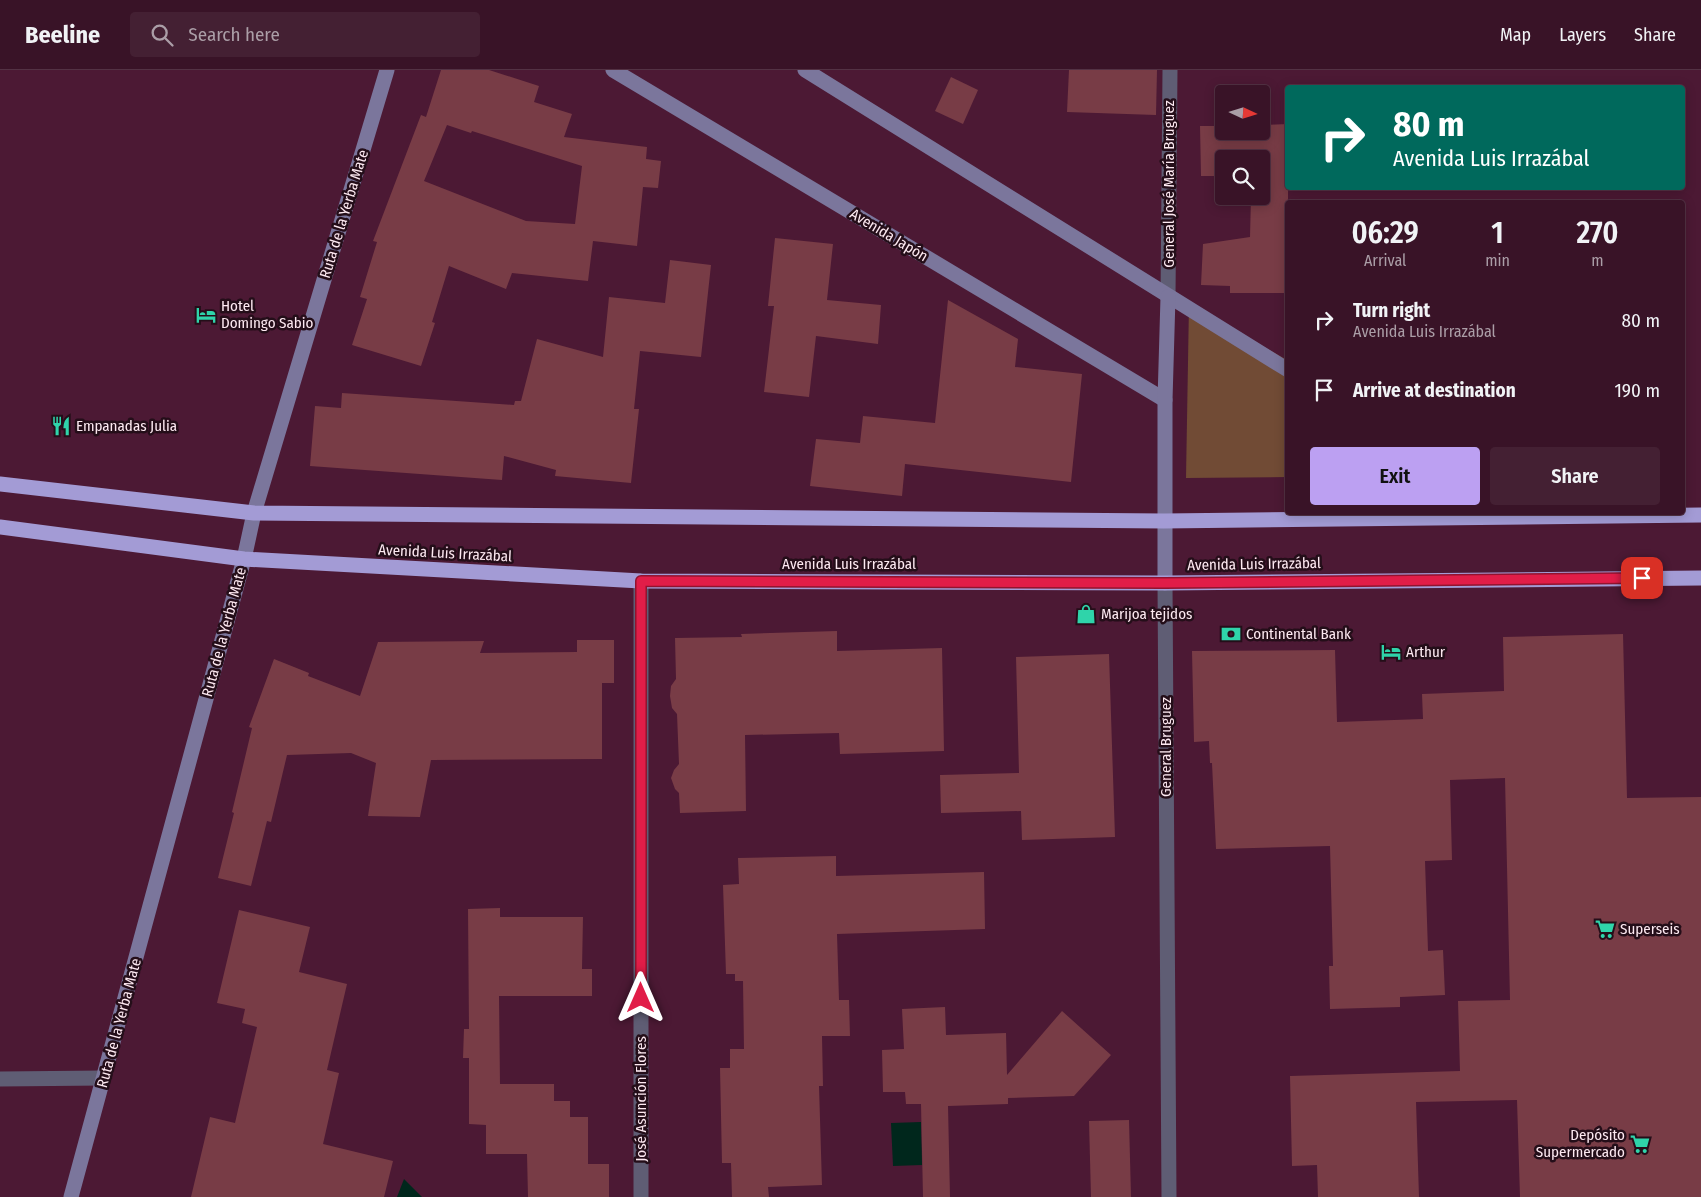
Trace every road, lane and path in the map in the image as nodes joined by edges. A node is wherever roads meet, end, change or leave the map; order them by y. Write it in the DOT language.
graph roads {
  1 [pos="387,70"];
  2 [pos="613,70"];
  3 [pos="804,70"];
  4 [pos="1170,70"];
  5 [pos="1168,297"];
  6 [pos="1285,368"];
  7 [pos="1165,400"];
  8 [pos="0,484"];
  9 [pos="254,513"];
  10 [pos="1478,515"];
  11 [pos="1685,515"];
  12 [pos="1701,515"];
  13 [pos="1164,521"];
  14 [pos="0,527"];
  15 [pos="244,559"];
  16 [pos="1701,578"];
  17 [pos="641,581"];
  18 [pos="1165,583"];
  19 [pos="104,1078"];
  20 [pos="0,1079"];
  21 [pos="71,1197"];
  22 [pos="640,1197"];
  23 [pos="1169,1197"];
  1 -- 9 [label="main road, Ruta de la Yerba Mate"];
  2 -- 7 [label="main road, Avenida Japón"];
  3 -- 5 [label="main road"];
  4 -- 5 [label="street, General José María Bruguez"];
  5 -- 6 [label="main road"];
  5 -- 7 [label="main road, General Bruguez"];
  7 -- 13 [label="main road, General Bruguez"];
  8 -- 9 [label="highway"];
  9 -- 13 [label="highway"];
  9 -- 15 [label="main road, Ruta de la Yerba Mate"];
  10 -- 13 [label="highway"];
  11 -- 12 [label="highway"];
  13 -- 18 [label="main road, General Bruguez"];
  14 -- 15 [label="highway, Avenida Luis Irrazábal"];
  15 -- 17 [label="highway, Avenida Luis Irrazábal"];
  15 -- 19 [label="main road, Ruta de la Yerba Mate"];
  16 -- 18 [label="highway, Avenida Luis Irrazábal"];
  17 -- 18 [label="highway, Avenida Luis Irrazábal"];
  17 -- 22 [label="street, José Asunción Flores"];
  18 -- 23 [label="street, General Bruguez"];
  19 -- 20 [label="street"];
  19 -- 21 [label="main road, Ruta de la Yerba Mate"];
}
